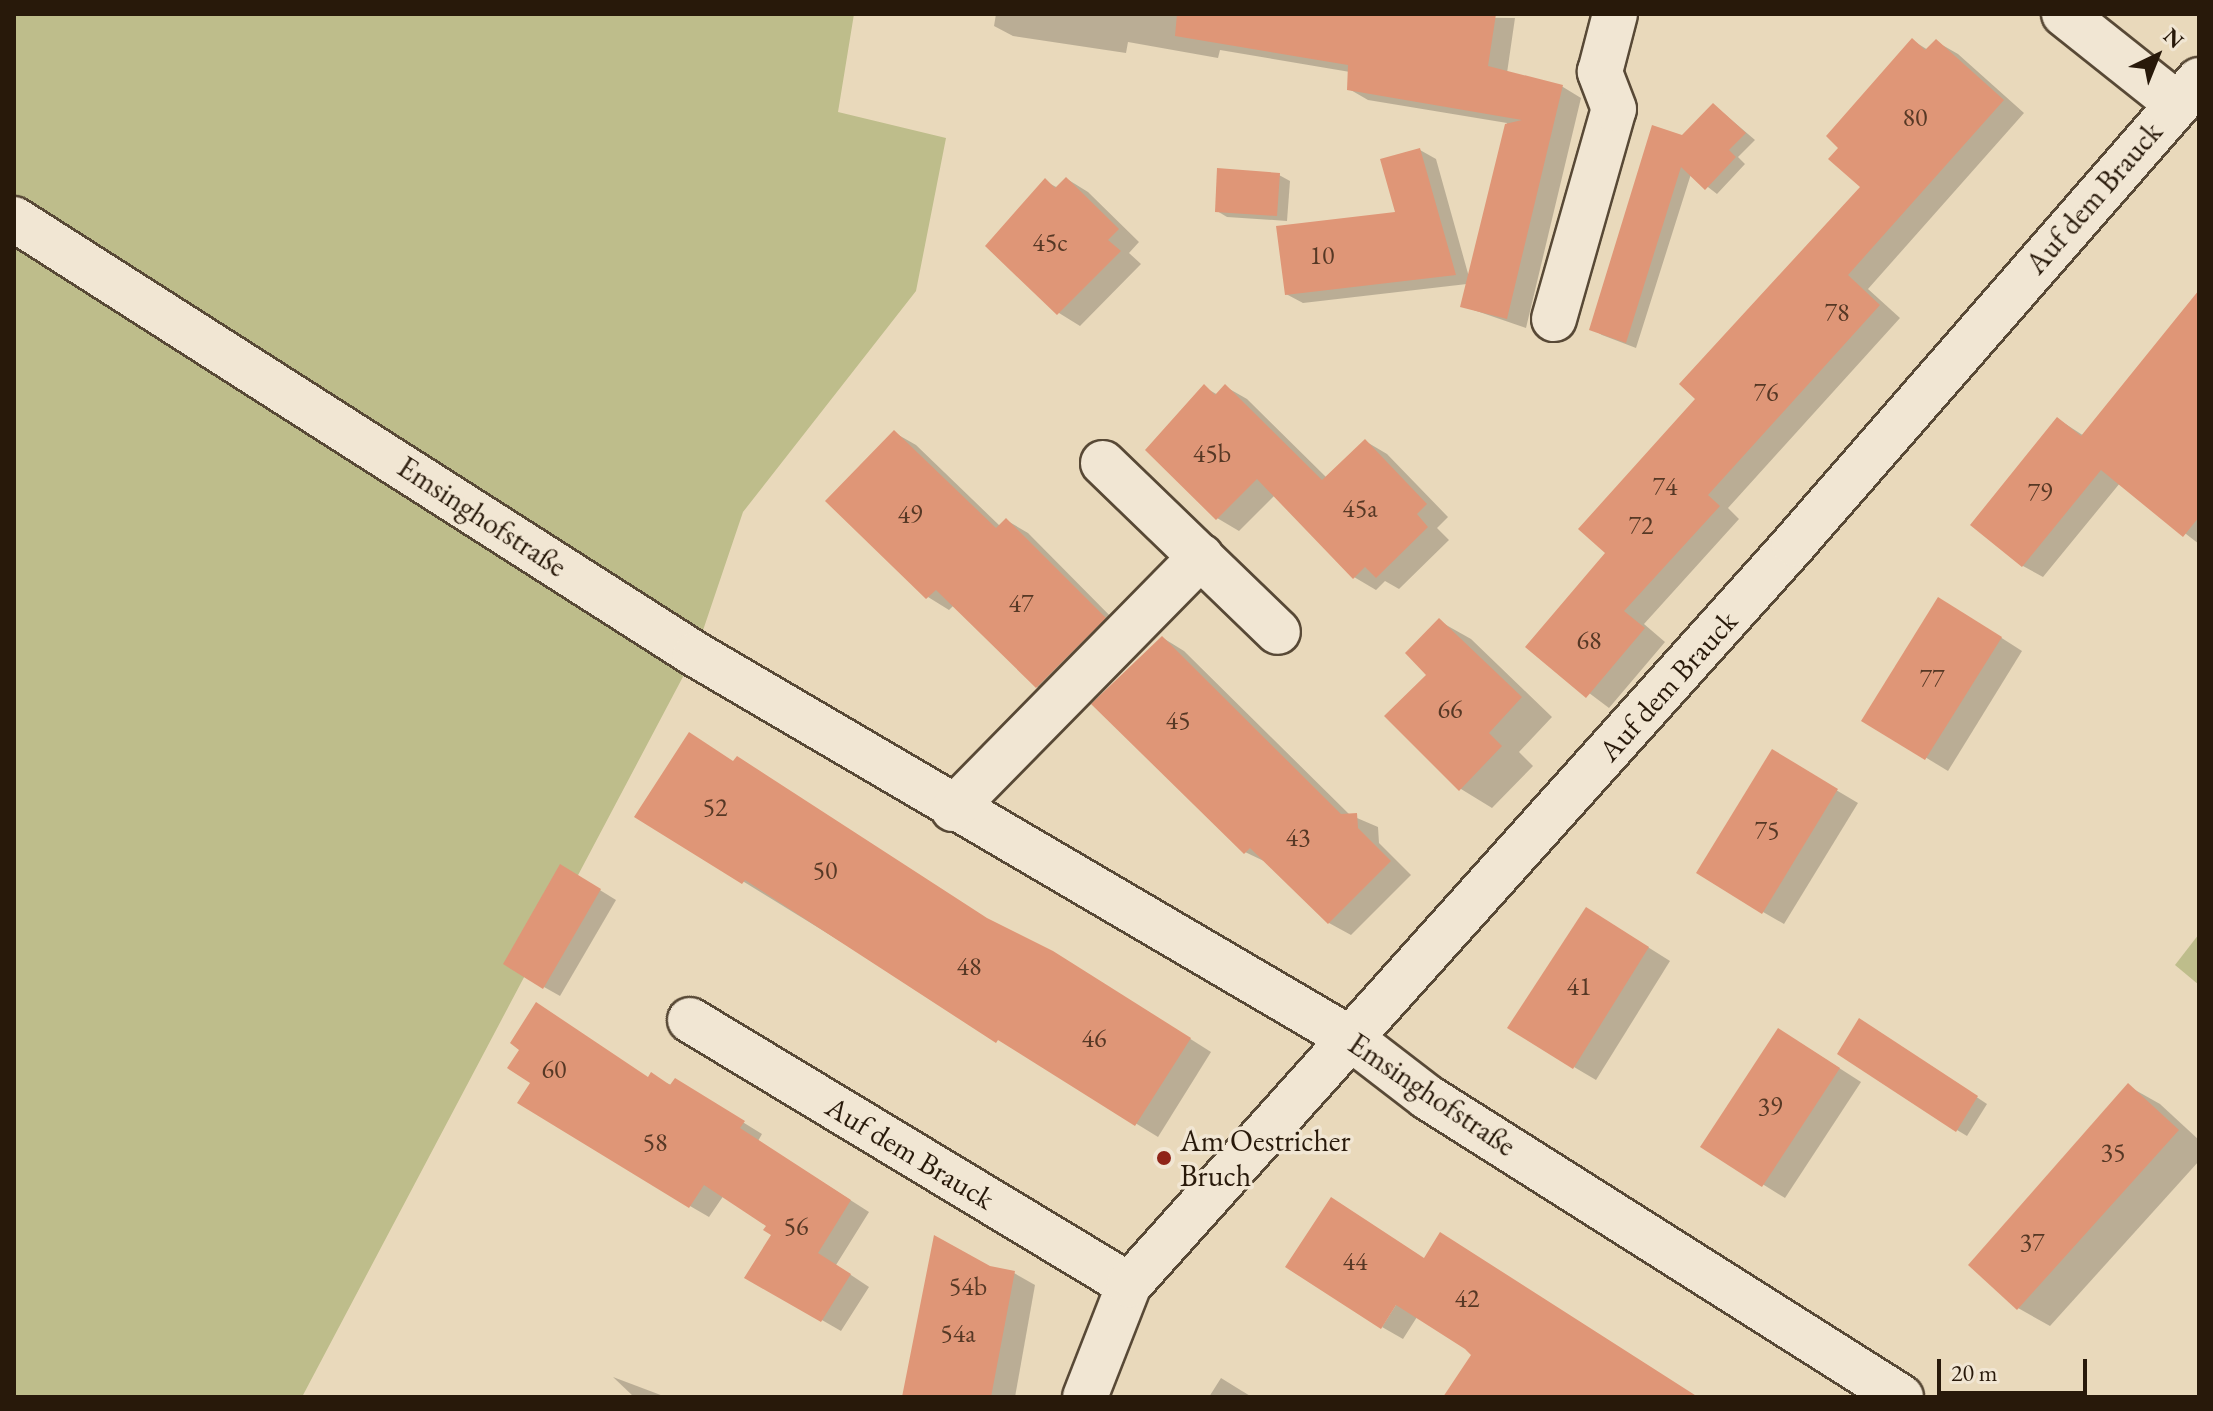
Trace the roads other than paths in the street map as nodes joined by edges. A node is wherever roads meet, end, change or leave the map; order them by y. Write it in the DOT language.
graph roads {
  1 [pos="1615,14"];
  2 [pos="2064,14"];
  3 [pos="2188,92"];
  4 [pos="14,219"];
  5 [pos="1554,319"];
  6 [pos="1103,463"];
  7 [pos="1201,557"];
  8 [pos="1278,632"];
  9 [pos="953,809"];
  10 [pos="690,1020"];
  11 [pos="1353,1040"];
  12 [pos="1129,1285"];
  13 [pos="1085,1397"];
  14 [pos="1901,1397"];
  1 -- 5 [label="street"];
  2 -- 3 [label="street"];
  3 -- 11 [label="street, Auf dem Brauck"];
  4 -- 9 [label="street, Emsinghofstraße"];
  6 -- 7 [label="street"];
  7 -- 8 [label="street"];
  7 -- 9 [label="street"];
  9 -- 11 [label="street, Emsinghofstraße"];
  10 -- 12 [label="street, Auf dem Brauck"];
  11 -- 12 [label="street, Auf dem Brauck"];
  11 -- 14 [label="street, Emsinghofstraße"];
  12 -- 13 [label="street, Auf dem Brauck"];
}
